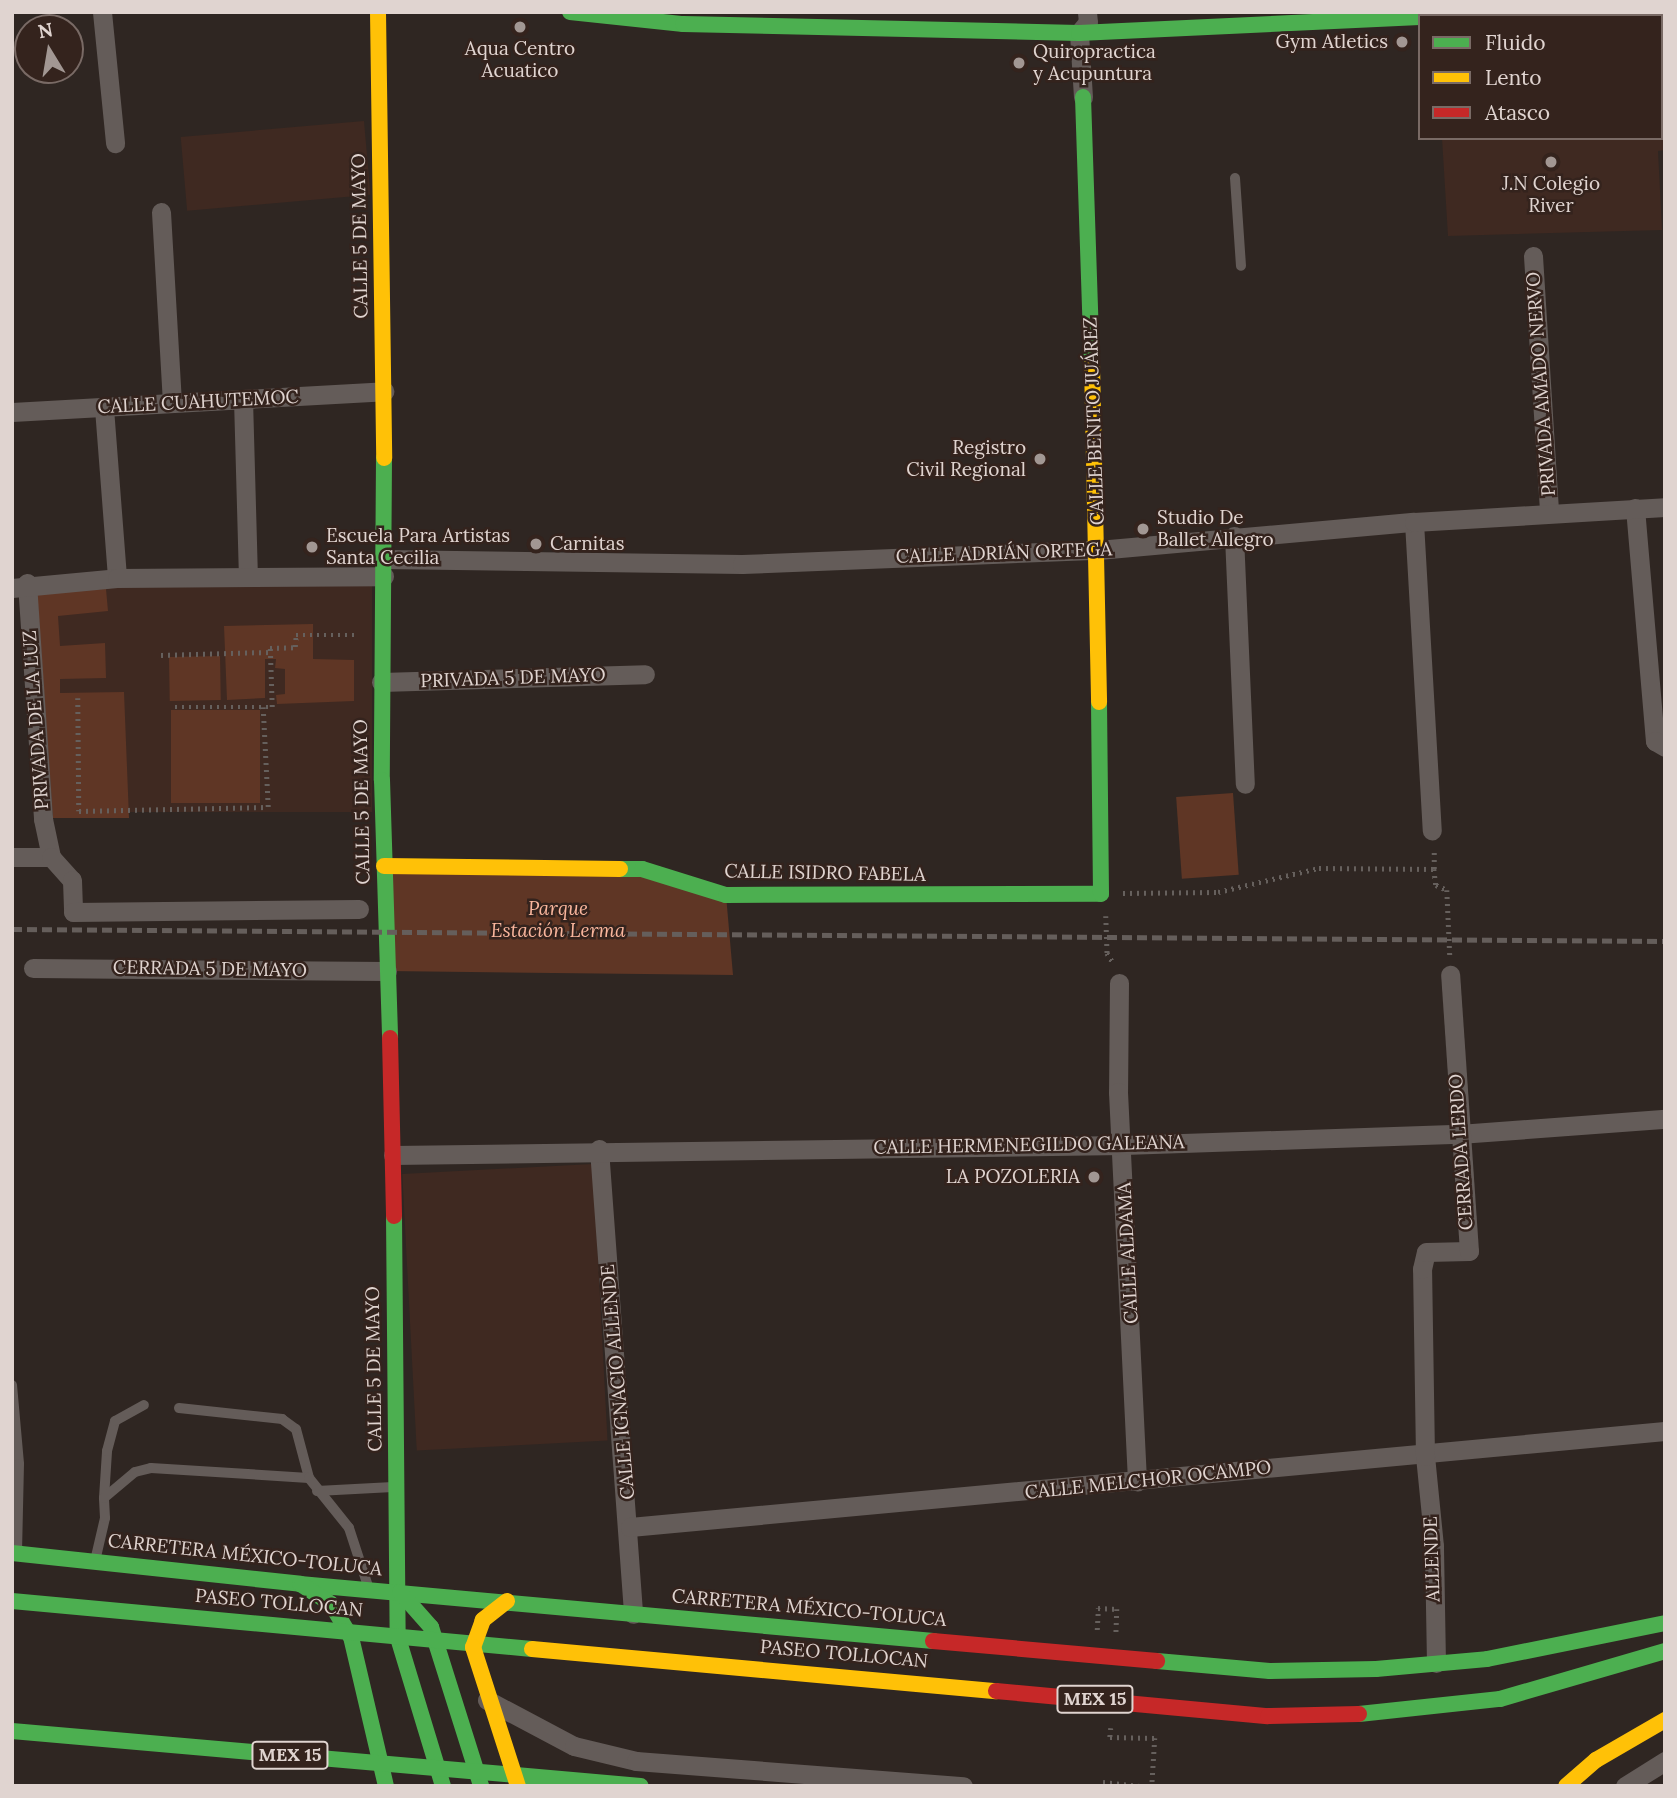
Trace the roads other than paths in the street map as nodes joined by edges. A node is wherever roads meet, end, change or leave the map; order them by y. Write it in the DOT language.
graph roads {
  1 [pos="102,12"];
  2 [pos="378,12"];
  3 [pos="570,12"];
  4 [pos="1087,12"];
  5 [pos="1550,12"];
  6 [pos="1497,14"];
  7 [pos="1418,15"];
  8 [pos="682,18"];
  9 [pos="1079,33"];
  10 [pos="1083,97"];
  11 [pos="115,143"];
  12 [pos="1235,178"];
  13 [pos="161,212"];
  14 [pos="1533,256"];
  15 [pos="1241,266"];
  16 [pos="384,391"];
  17 [pos="243,399"];
  18 [pos="172,403"];
  19 [pos="104,408"];
  20 [pos="12,412"];
  21 [pos="1665,507"];
  22 [pos="1635,508"];
  23 [pos="1549,513"];
  24 [pos="1414,522"];
  25 [pos="1234,537"];
  26 [pos="1098,550"];
  27 [pos="384,567"];
  28 [pos="248,577"];
  29 [pos="117,578"];
  30 [pos="20,585"];
  31 [pos="645,674"];
  32 [pos="381,682"];
  33 [pos="1665,747"];
  34 [pos="1245,784"];
  35 [pos="1432,830"];
  36 [pos="12,857"];
  37 [pos="51,857"];
  38 [pos="384,866"];
  39 [pos="1101,894"];
  40 [pos="359,909"];
  41 [pos="33,968"];
  42 [pos="387,971"];
  43 [pos="1450,975"];
  44 [pos="1119,983"];
  45 [pos="1665,1119"];
  46 [pos="1459,1135"];
  47 [pos="1123,1145"];
  48 [pos="599,1149"];
  49 [pos="393,1156"];
  50 [pos="12,1385"];
  51 [pos="144,1405"];
  52 [pos="179,1408"];
  53 [pos="1665,1431"];
  54 [pos="1425,1455"];
  55 [pos="309,1478"];
  56 [pos="1137,1482"];
  57 [pos="396,1487"];
  58 [pos="317,1491"];
  59 [pos="104,1498"];
  60 [pos="630,1527"];
  61 [pos="15,1553"];
  62 [pos="95,1562"];
  63 [pos="300,1584"];
  64 [pos="369,1589"];
  65 [pos="400,1592"];
  66 [pos="12,1601"];
  67 [pos="507,1601"];
  68 [pos="633,1614"];
  69 [pos="1665,1623"];
  70 [pos="1665,1651"];
  71 [pos="1436,1663"];
  72 [pos="488,1699"];
  73 [pos="1665,1720"];
  74 [pos="12,1731"];
  75 [pos="1665,1761"];
  76 [pos="386,1786"];
  77 [pos="443,1786"];
  78 [pos="481,1786"];
  79 [pos="518,1786"];
  80 [pos="641,1786"];
  81 [pos="963,1786"];
  82 [pos="1566,1786"];
  83 [pos="1625,1786"];
  1 -- 11 [label="street"];
  2 -- 16 [label="main road, CALLE 5 DE MAYO"];
  3 -- 8 [label="main road"];
  4 -- 9 [label="street"];
  5 -- 6 [label="main road"];
  7 -- 9 [label="main road"];
  8 -- 9 [label="main road"];
  9 -- 10 [label="street, CALLE BENITO JUÁREZ"];
  10 -- 26 [label="main road, CALLE BENITO JUÁREZ"];
  12 -- 15 [label="lane"];
  13 -- 18 [label="street"];
  14 -- 23 [label="street, PRIVADA AMADO NERVO"];
  16 -- 17 [label="street, CALLE CUAHUTEMOC"];
  16 -- 27 [label="main road, CALLE 5 DE MAYO"];
  17 -- 18 [label="street, CALLE CUAHUTEMOC"];
  17 -- 28 [label="street"];
  18 -- 19 [label="street, CALLE CUAHUTEMOC"];
  19 -- 20 [label="street, CALLE CUAHUTEMOC"];
  19 -- 29 [label="street"];
  21 -- 22 [label="street, CALLE ADRIÁN ORTEGA"];
  22 -- 23 [label="street, CALLE ADRIÁN ORTEGA"];
  22 -- 33 [label="street"];
  23 -- 24 [label="street, CALLE ADRIÁN ORTEGA"];
  24 -- 25 [label="street, CALLE ADRIÁN ORTEGA"];
  24 -- 35 [label="street"];
  25 -- 26 [label="street, CALLE ADRIÁN ORTEGA"];
  25 -- 34 [label="street"];
  26 -- 27 [label="street, CALLE ADRIÁN ORTEGA"];
  26 -- 39 [label="main road, CALLE BENITO JUÁREZ"];
  27 -- 28 [label="street, CALLE ADRIÁN ORTEGA"];
  27 -- 32 [label="main road, CALLE 5 DE MAYO"];
  28 -- 29 [label="street, CALLE ADRIÁN ORTEGA"];
  29 -- 30 [label="street, CALLE ADRIÁN ORTEGA"];
  30 -- 37 [label="street, PRIVADA DE LA LUZ"];
  31 -- 32 [label="street, PRIVADA 5 DE MAYO"];
  32 -- 38 [label="main road, CALLE 5 DE MAYO"];
  36 -- 37 [label="street"];
  37 -- 40 [label="street"];
  38 -- 39 [label="main road, CALLE ISIDRO FABELA"];
  38 -- 42 [label="main road, CALLE 5 DE MAYO"];
  41 -- 42 [label="street, CERRADA 5 DE MAYO"];
  42 -- 49 [label="main road, CALLE 5 DE MAYO"];
  43 -- 46 [label="street, CERRADA LERDO"];
  44 -- 47 [label="street, CALLE ALDAMA"];
  45 -- 46 [label="street, CALLE HERMENEGILDO GALEANA"];
  46 -- 47 [label="street, CALLE HERMENEGILDO GALEANA"];
  46 -- 54 [label="street, CERRADA LERDO"];
  47 -- 48 [label="street, CALLE HERMENEGILDO GALEANA"];
  47 -- 56 [label="street, CALLE ALDAMA"];
  48 -- 49 [label="street, CALLE HERMENEGILDO GALEANA"];
  48 -- 60 [label="street, CALLE IGNACIO ALLENDE"];
  49 -- 57 [label="main road, CALLE 5 DE MAYO"];
  50 -- 61 [label="lane"];
  51 -- 59 [label="lane"];
  52 -- 55 [label="lane"];
  53 -- 54 [label="street, CALLE MELCHOR OCAMPO"];
  54 -- 56 [label="street, CALLE MELCHOR OCAMPO"];
  54 -- 71 [label="street, ALLENDE"];
  55 -- 58 [label="lane"];
  55 -- 59 [label="lane"];
  56 -- 60 [label="street, CALLE MELCHOR OCAMPO"];
  57 -- 58 [label="lane"];
  57 -- 65 [label="main road, CALLE 5 DE MAYO"];
  58 -- 64 [label="lane"];
  59 -- 62 [label="lane"];
  60 -- 68 [label="street, CALLE IGNACIO ALLENDE"];
  61 -- 62 [label="main road, CARRETERA MÉXICO-TOLUCA"];
  62 -- 63 [label="main road, CARRETERA MÉXICO-TOLUCA"];
  63 -- 64 [label="main road, CARRETERA MÉXICO-TOLUCA"];
  63 -- 76 [label="main road"];
  64 -- 65 [label="main road, CARRETERA MÉXICO-TOLUCA"];
  65 -- 67 [label="main road, CARRETERA MÉXICO-TOLUCA"];
  65 -- 77 [label="main road, CALLE 5 DE MAYO"];
  65 -- 78 [label="main road"];
  66 -- 70 [label="main road, PASEO TOLLOCAN / MEX 15"];
  67 -- 68 [label="main road, CARRETERA MÉXICO-TOLUCA"];
  67 -- 72 [label="main road"];
  68 -- 71 [label="main road, CARRETERA MÉXICO-TOLUCA"];
  69 -- 71 [label="main road, CARRETERA MÉXICO-TOLUCA"];
  72 -- 79 [label="main road"];
  72 -- 81 [label="street"];
  73 -- 82 [label="main road"];
  74 -- 80 [label="main road, MEX 15"];
  75 -- 83 [label="street"];
}
